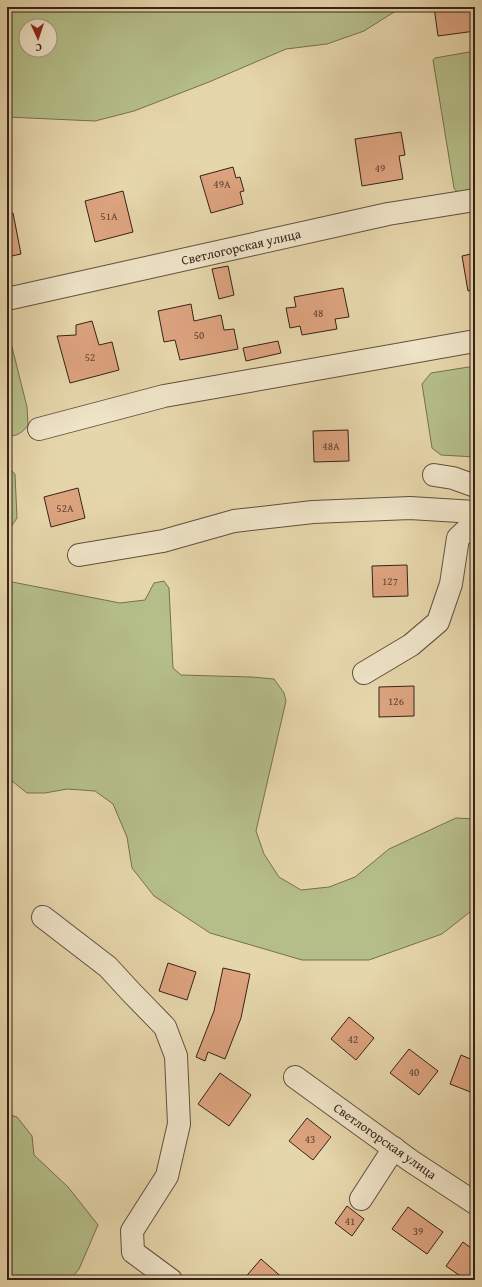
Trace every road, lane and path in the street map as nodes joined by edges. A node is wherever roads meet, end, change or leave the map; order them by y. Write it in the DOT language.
graph roads {
  1 [pos="475,200"];
  2 [pos="7,299"];
  3 [pos="475,341"];
  4 [pos="39,429"];
  5 [pos="434,475"];
  6 [pos="475,486"];
  7 [pos="475,512"];
  8 [pos="475,522"];
  9 [pos="79,555"];
  10 [pos="364,673"];
  11 [pos="43,916"];
  12 [pos="295,1077"];
  13 [pos="394,1148"];
  14 [pos="360,1199"];
  15 [pos="475,1203"];
  16 [pos="171,1280"];
  1 -- 2 [label="street, Светлогорская улица"];
  3 -- 4 [label="street"];
  5 -- 6 [label="street"];
  7 -- 9 [label="street"];
  8 -- 10 [label="street"];
  11 -- 16 [label="street"];
  12 -- 13 [label="street, Светлогорская улица"];
  13 -- 14 [label="street"];
  13 -- 15 [label="street, Светлогорская улица"];
}
